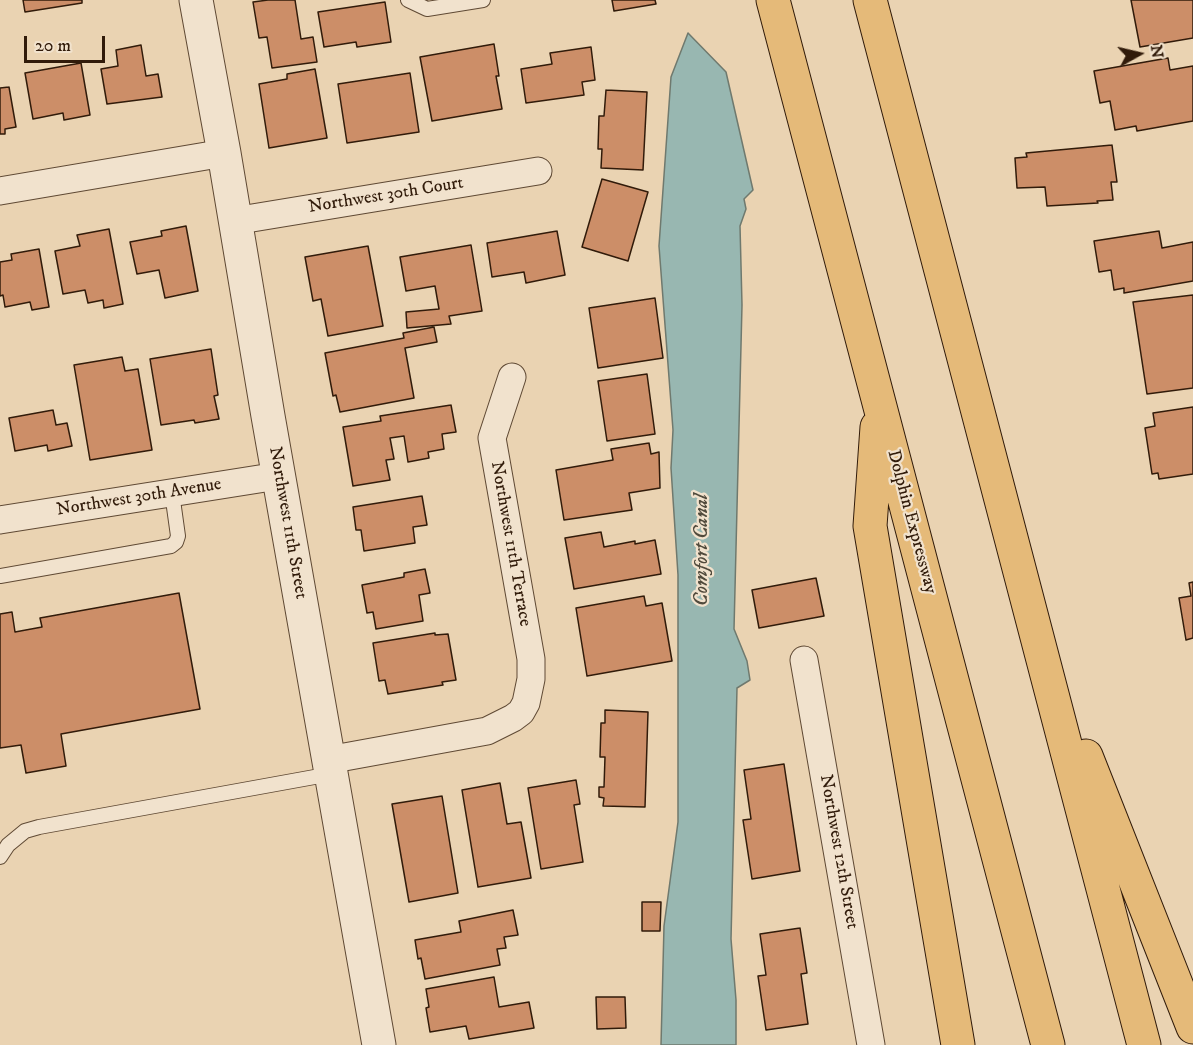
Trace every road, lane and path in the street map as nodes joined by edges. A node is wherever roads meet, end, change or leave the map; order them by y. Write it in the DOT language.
graph roads {
  1 [pos="196,0"];
  2 [pos="408,0"];
  3 [pos="483,0"];
  4 [pos="773,0"];
  5 [pos="870,0"];
  6 [pos="224,153"];
  7 [pos="538,171"];
  8 [pos="0,191"];
  9 [pos="234,221"];
  10 [pos="512,377"];
  11 [pos="879,399"];
  12 [pos="278,476"];
  13 [pos="172,493"];
  14 [pos="0,520"];
  15 [pos="0,576"];
  16 [pos="1030,615"];
  17 [pos="804,660"];
  18 [pos="330,767"];
  19 [pos="0,856"];
  20 [pos="1193,1027"];
  21 [pos="379,1045"];
  22 [pos="871,1045"];
  23 [pos="958,1045"];
  24 [pos="1048,1045"];
  25 [pos="1144,1045"];
  1 -- 6 [label="street, Northwest 11th Street"];
  2 -- 3 [label="lane"];
  4 -- 11 [label="highway, Dolphin Expressway"];
  5 -- 16 [label="highway"];
  6 -- 8 [label="street"];
  6 -- 9 [label="street, Northwest 11th Street"];
  7 -- 9 [label="street, Northwest 30th Court"];
  9 -- 12 [label="street, Northwest 11th Street"];
  10 -- 18 [label="street, Northwest 11th Terrace"];
  11 -- 23 [label="highway"];
  11 -- 24 [label="highway, Dolphin Expressway"];
  12 -- 13 [label="street, Northwest 30th Avenue"];
  12 -- 18 [label="street, Northwest 11th Street"];
  13 -- 14 [label="street, Northwest 30th Avenue"];
  13 -- 15 [label="lane"];
  16 -- 20 [label="highway"];
  16 -- 25 [label="highway"];
  17 -- 22 [label="street, Northwest 12th Street"];
  18 -- 19 [label="lane"];
  18 -- 21 [label="street, Northwest 11th Street"];
}
